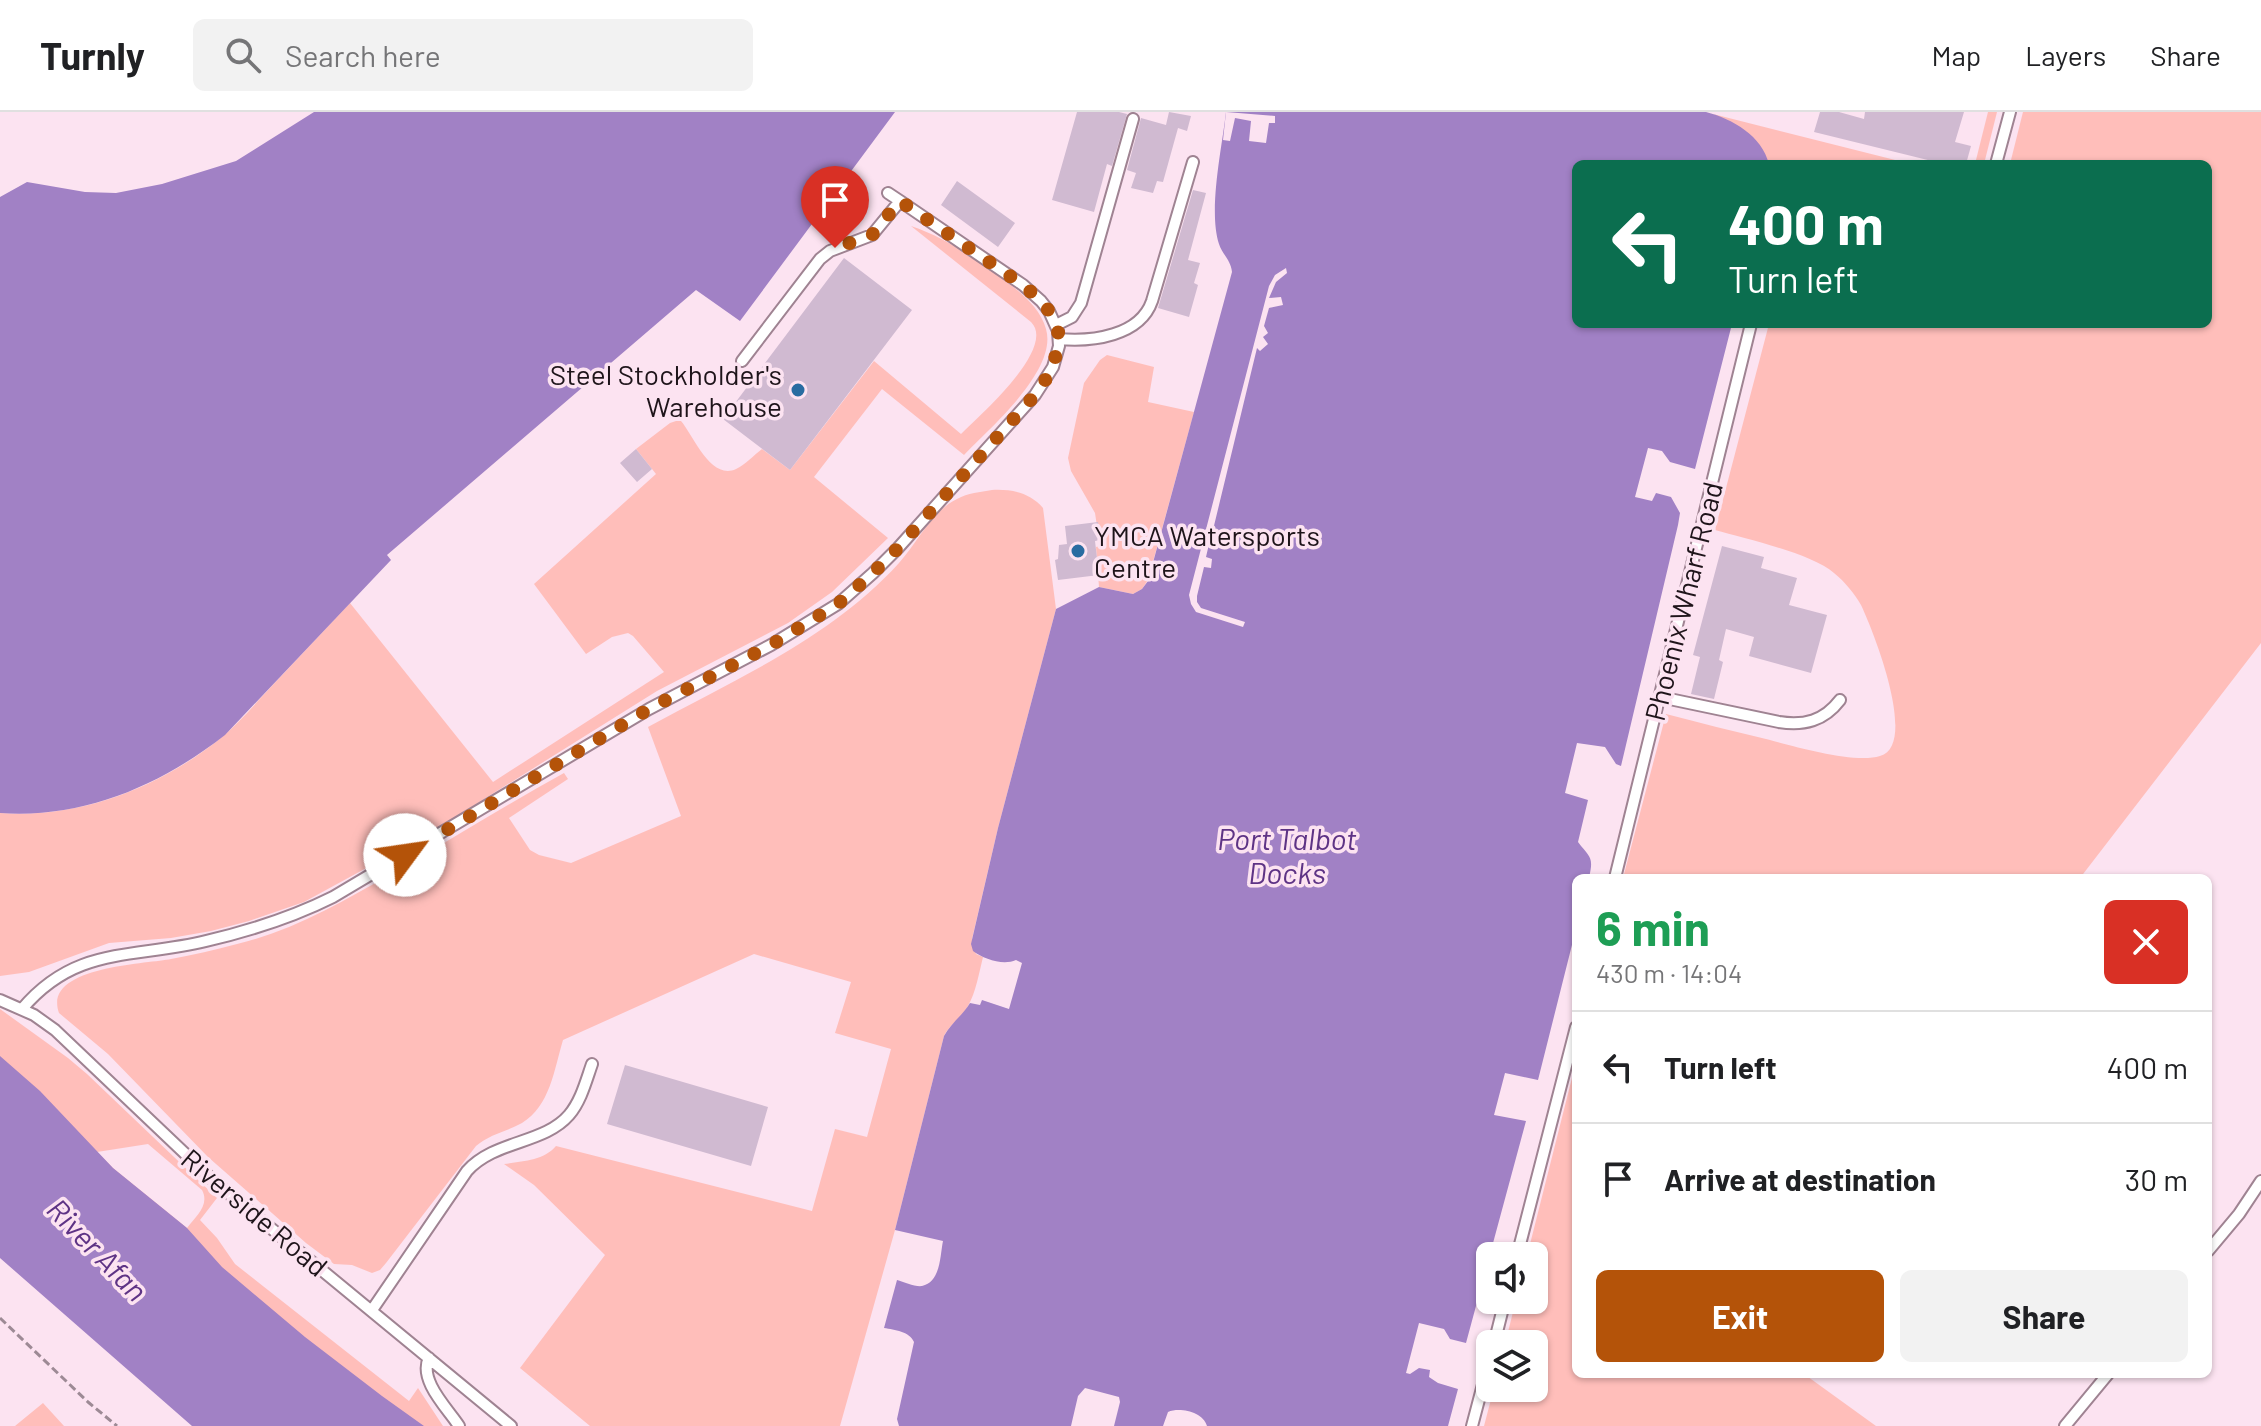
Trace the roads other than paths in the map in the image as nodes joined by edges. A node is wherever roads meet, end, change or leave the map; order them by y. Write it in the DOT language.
graph roads {
  1 [pos="2010,112"];
  2 [pos="1133,119"];
  3 [pos="1997,160"];
  4 [pos="1193,162"];
  5 [pos="888,193"];
  6 [pos="900,201"];
  7 [pos="1056,325"];
  8 [pos="1750,328"];
  9 [pos="1059,339"];
  10 [pos="742,361"];
  11 [pos="1660,697"];
  12 [pos="1840,700"];
  13 [pos="1616,874"];
  14 [pos="0,1000"];
  15 [pos="22,1009"];
  16 [pos="1572,1043"];
  17 [pos="592,1064"];
  18 [pos="2261,1181"];
  19 [pos="1521,1242"];
  20 [pos="2212,1246"];
  21 [pos="372,1310"];
  22 [pos="429,1358"];
  23 [pos="2105,1378"];
  24 [pos="1478,1402"];
  25 [pos="459,1426"];
  26 [pos="511,1426"];
  27 [pos="1472,1426"];
  28 [pos="2065,1426"];
  1 -- 3 [label="lane"];
  2 -- 7 [label="lane"];
  4 -- 9 [label="lane"];
  5 -- 6 [label="lane"];
  6 -- 7 [label="lane"];
  6 -- 10 [label="lane"];
  7 -- 9 [label="lane"];
  8 -- 11 [label="lane, Phoenix Wharf Road"];
  9 -- 15 [label="lane"];
  11 -- 12 [label="lane"];
  11 -- 13 [label="lane, Phoenix Wharf Road"];
  14 -- 15 [label="lane, Riverside Road"];
  15 -- 21 [label="lane, Riverside Road"];
  16 -- 19 [label="lane"];
  17 -- 21 [label="lane"];
  18 -- 20 [label="lane"];
  21 -- 22 [label="lane, Riverside Road"];
  22 -- 25 [label="lane"];
  22 -- 26 [label="lane, Riverside Road"];
  23 -- 28 [label="lane"];
  24 -- 27 [label="lane"];
}
